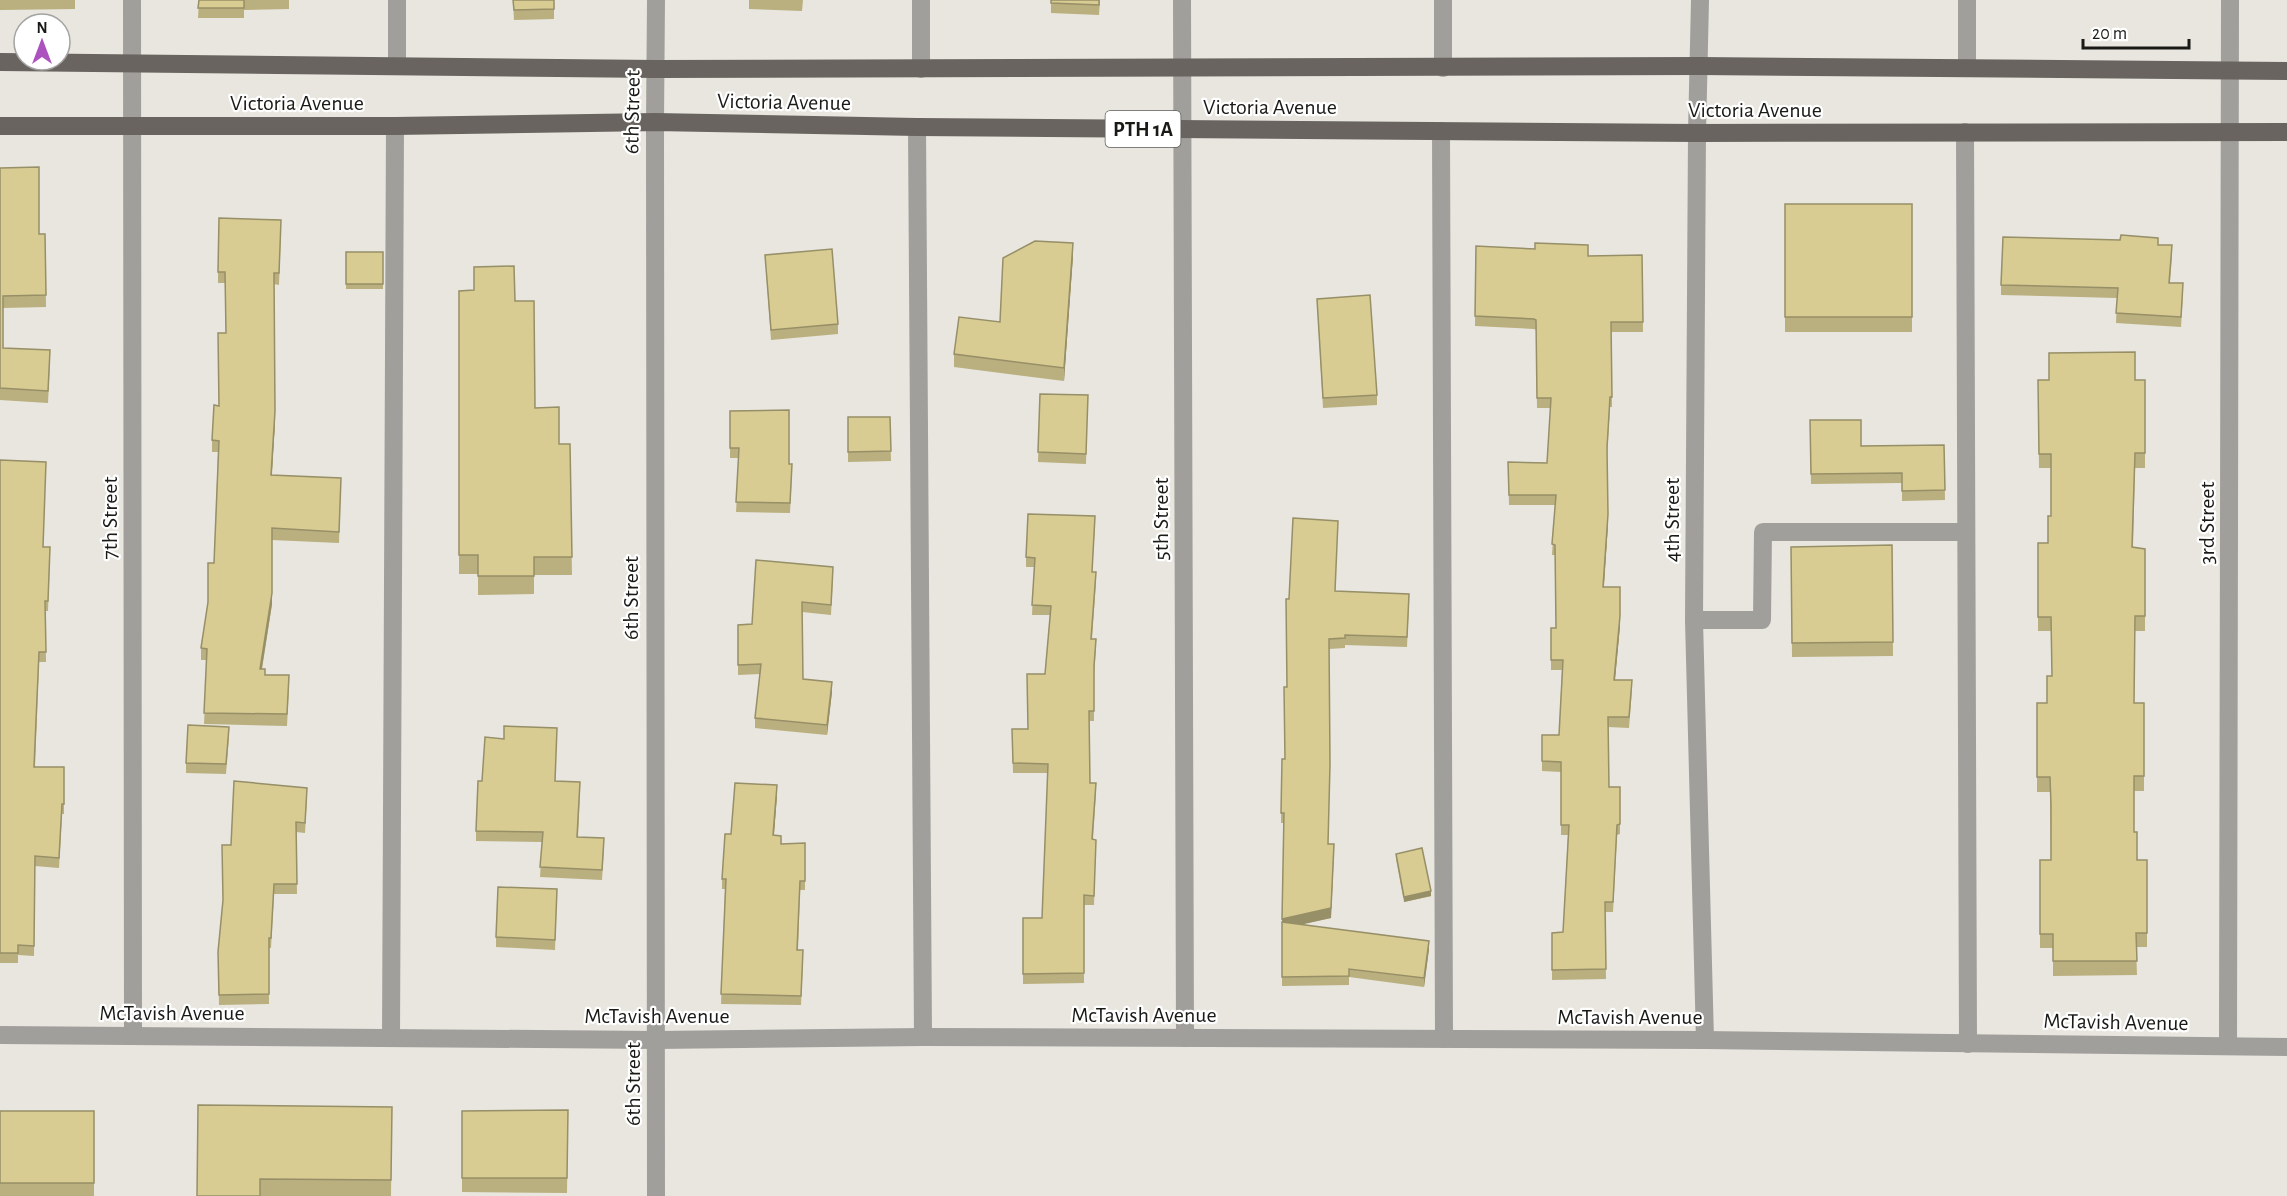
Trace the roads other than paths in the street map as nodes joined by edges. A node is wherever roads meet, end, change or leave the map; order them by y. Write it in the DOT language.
graph roads {
  1 [pos="132,0"];
  2 [pos="397,0"];
  3 [pos="656,0"];
  4 [pos="921,0"];
  5 [pos="1182,0"];
  6 [pos="1443,0"];
  7 [pos="1700,0"];
  8 [pos="1967,0"];
  9 [pos="2230,0"];
  10 [pos="0,62"];
  11 [pos="132,64"];
  12 [pos="397,66"];
  13 [pos="1700,66"];
  14 [pos="1443,68"];
  15 [pos="1967,68"];
  16 [pos="656,69"];
  17 [pos="921,69"];
  18 [pos="1182,69"];
  19 [pos="2230,69"];
  20 [pos="2287,71"];
  21 [pos="655,122"];
  22 [pos="0,126"];
  23 [pos="133,126"];
  24 [pos="395,126"];
  25 [pos="917,127"];
  26 [pos="1183,129"];
  27 [pos="1441,131"];
  28 [pos="1965,132"];
  29 [pos="2231,132"];
  30 [pos="2287,132"];
  31 [pos="1697,133"];
  32 [pos="1965,532"];
  33 [pos="1694,621"];
  34 [pos="0,1035"];
  35 [pos="133,1036"];
  36 [pos="923,1037"];
  37 [pos="391,1038"];
  38 [pos="1185,1038"];
  39 [pos="1443,1039"];
  40 [pos="657,1040"];
  41 [pos="1705,1040"];
  42 [pos="1968,1044"];
  43 [pos="2228,1046"];
  44 [pos="2287,1047"];
  45 [pos="656,1196"];
  1 -- 11 [label="street, 7th Street"];
  2 -- 12 [label="street"];
  3 -- 16 [label="street, 6th Street"];
  4 -- 17 [label="street"];
  5 -- 18 [label="street, 5th Street"];
  6 -- 14 [label="street"];
  7 -- 13 [label="street, 4th Street"];
  8 -- 15 [label="street"];
  9 -- 19 [label="street, 3rd Street"];
  10 -- 11 [label="main road, Victoria Avenue"];
  11 -- 12 [label="main road, Victoria Avenue"];
  11 -- 23 [label="street, 7th Street"];
  12 -- 16 [label="main road, Victoria Avenue"];
  13 -- 14 [label="main road, Victoria Avenue"];
  13 -- 15 [label="main road, Victoria Avenue"];
  13 -- 31 [label="street, 4th Street"];
  14 -- 18 [label="main road, Victoria Avenue"];
  15 -- 19 [label="main road, Victoria Avenue"];
  16 -- 17 [label="main road, Victoria Avenue"];
  16 -- 21 [label="street, 6th Street"];
  17 -- 18 [label="main road, Victoria Avenue"];
  18 -- 26 [label="street, 5th Street"];
  19 -- 20 [label="main road, Victoria Avenue"];
  19 -- 29 [label="street, 3rd Street"];
  21 -- 24 [label="main road, Victoria Avenue / PTH 1A"];
  21 -- 25 [label="main road, Victoria Avenue / PTH 1A"];
  21 -- 40 [label="street, 6th Street"];
  22 -- 23 [label="main road, Victoria Avenue / PTH 1A"];
  23 -- 24 [label="main road, Victoria Avenue / PTH 1A"];
  23 -- 35 [label="street, 7th Street"];
  24 -- 37 [label="street"];
  25 -- 26 [label="main road, Victoria Avenue / PTH 1A"];
  25 -- 36 [label="street"];
  26 -- 27 [label="main road, Victoria Avenue / PTH 1A"];
  26 -- 38 [label="street, 5th Street"];
  27 -- 31 [label="main road, Victoria Avenue / PTH 1A"];
  27 -- 39 [label="street"];
  28 -- 29 [label="main road, Victoria Avenue / PTH 1A"];
  28 -- 31 [label="main road, Victoria Avenue / PTH 1A"];
  28 -- 32 [label="street"];
  29 -- 30 [label="main road, Victoria Avenue / PTH 1A"];
  29 -- 43 [label="street, 3rd Street"];
  31 -- 33 [label="street, 4th Street"];
  32 -- 33 [label="street"];
  32 -- 42 [label="street"];
  33 -- 41 [label="street, 4th Street"];
  34 -- 35 [label="street, McTavish Avenue"];
  35 -- 37 [label="street, McTavish Avenue"];
  36 -- 38 [label="street, McTavish Avenue"];
  36 -- 40 [label="street, McTavish Avenue"];
  37 -- 40 [label="street, McTavish Avenue"];
  38 -- 39 [label="street, McTavish Avenue"];
  39 -- 41 [label="street, McTavish Avenue"];
  40 -- 45 [label="street, 6th Street"];
  41 -- 42 [label="street, McTavish Avenue"];
  42 -- 43 [label="street, McTavish Avenue"];
  43 -- 44 [label="street, McTavish Avenue"];
}
